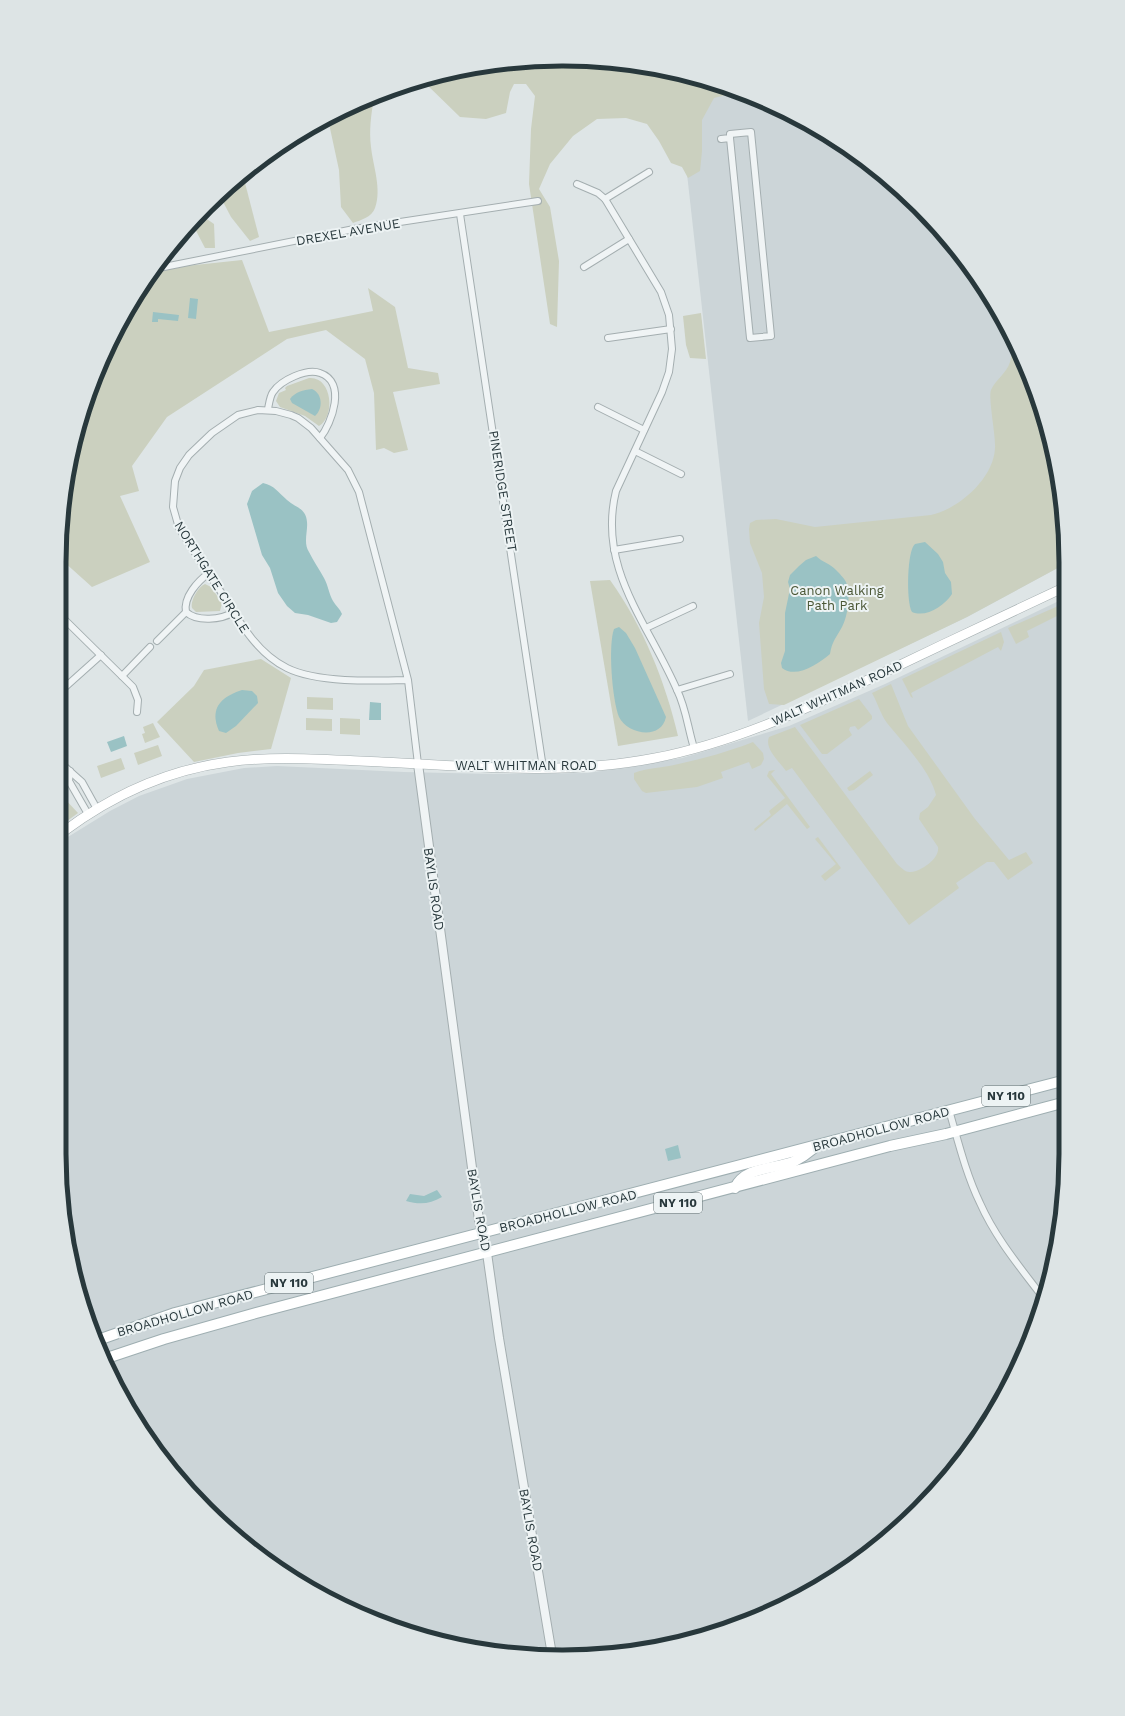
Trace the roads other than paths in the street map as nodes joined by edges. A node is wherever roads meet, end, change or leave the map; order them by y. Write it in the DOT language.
graph roads {
  1 [pos="730,138"];
  2 [pos="721,139"];
  3 [pos="649,172"];
  4 [pos="577,184"];
  5 [pos="605,199"];
  6 [pos="538,200"];
  7 [pos="460,214"];
  8 [pos="629,239"];
  9 [pos="164,267"];
  10 [pos="584,267"];
  11 [pos="671,329"];
  12 [pos="608,338"];
  13 [pos="598,407"];
  14 [pos="268,409"];
  15 [pos="644,430"];
  16 [pos="320,438"];
  17 [pos="635,451"];
  18 [pos="681,474"];
  19 [pos="680,539"];
  20 [pos="614,550"];
  21 [pos="209,574"];
  22 [pos="1059,589"];
  23 [pos="693,606"];
  24 [pos="186,612"];
  25 [pos="234,612"];
  26 [pos="66,621"];
  27 [pos="646,628"];
  28 [pos="157,641"];
  29 [pos="150,647"];
  30 [pos="101,656"];
  31 [pos="730,674"];
  32 [pos="122,676"];
  33 [pos="408,680"];
  34 [pos="66,687"];
  35 [pos="678,690"];
  36 [pos="137,712"];
  37 [pos="694,748"];
  38 [pos="418,764"];
  39 [pos="66,768"];
  40 [pos="543,768"];
  41 [pos="70,771"];
  42 [pos="97,809"];
  43 [pos="88,814"];
  44 [pos="66,830"];
  45 [pos="1059,1082"];
  46 [pos="1059,1104"];
  47 [pos="950,1110"];
  48 [pos="956,1131"];
  49 [pos="815,1147"];
  50 [pos="735,1188"];
  51 [pos="482,1233"];
  52 [pos="487,1253"];
  53 [pos="1039,1292"];
  54 [pos="102,1339"];
  55 [pos="110,1357"];
  56 [pos="551,1650"];
  1 -- 1 [label="street"];
  1 -- 2 [label="street"];
  3 -- 5 [label="street"];
  4 -- 5 [label="street"];
  5 -- 8 [label="street"];
  6 -- 7 [label="street, DREXEL AVENUE"];
  7 -- 9 [label="street, DREXEL AVENUE"];
  7 -- 40 [label="street, PINERIDGE STREET"];
  8 -- 10 [label="street"];
  8 -- 11 [label="street"];
  11 -- 12 [label="street"];
  11 -- 15 [label="street"];
  13 -- 15 [label="street"];
  14 -- 16 [label="street, NORTHGATE CIRCLE"];
  14 -- 16 [label="street"];
  14 -- 21 [label="street, NORTHGATE CIRCLE"];
  15 -- 17 [label="street"];
  16 -- 33 [label="street, NORTHGATE CIRCLE"];
  17 -- 18 [label="street"];
  17 -- 20 [label="street"];
  19 -- 20 [label="street"];
  20 -- 27 [label="street"];
  21 -- 24 [label="street"];
  21 -- 25 [label="street, NORTHGATE CIRCLE"];
  22 -- 37 [label="main road, WALT WHITMAN ROAD"];
  23 -- 27 [label="street"];
  24 -- 25 [label="street"];
  24 -- 28 [label="street"];
  25 -- 33 [label="street, NORTHGATE CIRCLE"];
  26 -- 30 [label="street"];
  27 -- 35 [label="street"];
  29 -- 32 [label="street"];
  30 -- 32 [label="street"];
  30 -- 34 [label="street"];
  31 -- 35 [label="street"];
  32 -- 36 [label="street"];
  33 -- 38 [label="street, NORTHGATE CIRCLE"];
  35 -- 37 [label="street"];
  37 -- 40 [label="main road, WALT WHITMAN ROAD"];
  38 -- 40 [label="main road, WALT WHITMAN ROAD"];
  38 -- 42 [label="main road, WALT WHITMAN ROAD"];
  38 -- 51 [label="street, BAYLIS ROAD"];
  39 -- 41 [label="street"];
  41 -- 42 [label="street"];
  41 -- 43 [label="street"];
  42 -- 43 [label="main road, WALT WHITMAN ROAD"];
  43 -- 44 [label="main road, WALT WHITMAN ROAD"];
  45 -- 47 [label="main road, BROADHOLLOW ROAD / NY 110"];
  46 -- 48 [label="main road, BROADHOLLOW ROAD / NY 110"];
  47 -- 48 [label="street"];
  47 -- 49 [label="main road, BROADHOLLOW ROAD / NY 110"];
  48 -- 50 [label="main road, BROADHOLLOW ROAD / NY 110"];
  48 -- 53 [label="street"];
  49 -- 50 [label="main road"];
  49 -- 51 [label="main road, BROADHOLLOW ROAD / NY 110"];
  50 -- 52 [label="main road, BROADHOLLOW ROAD / NY 110"];
  51 -- 52 [label="street, BAYLIS ROAD"];
  51 -- 54 [label="main road, BROADHOLLOW ROAD / NY 110"];
  52 -- 55 [label="main road, BROADHOLLOW ROAD / NY 110"];
  52 -- 56 [label="street, BAYLIS ROAD"];
}
